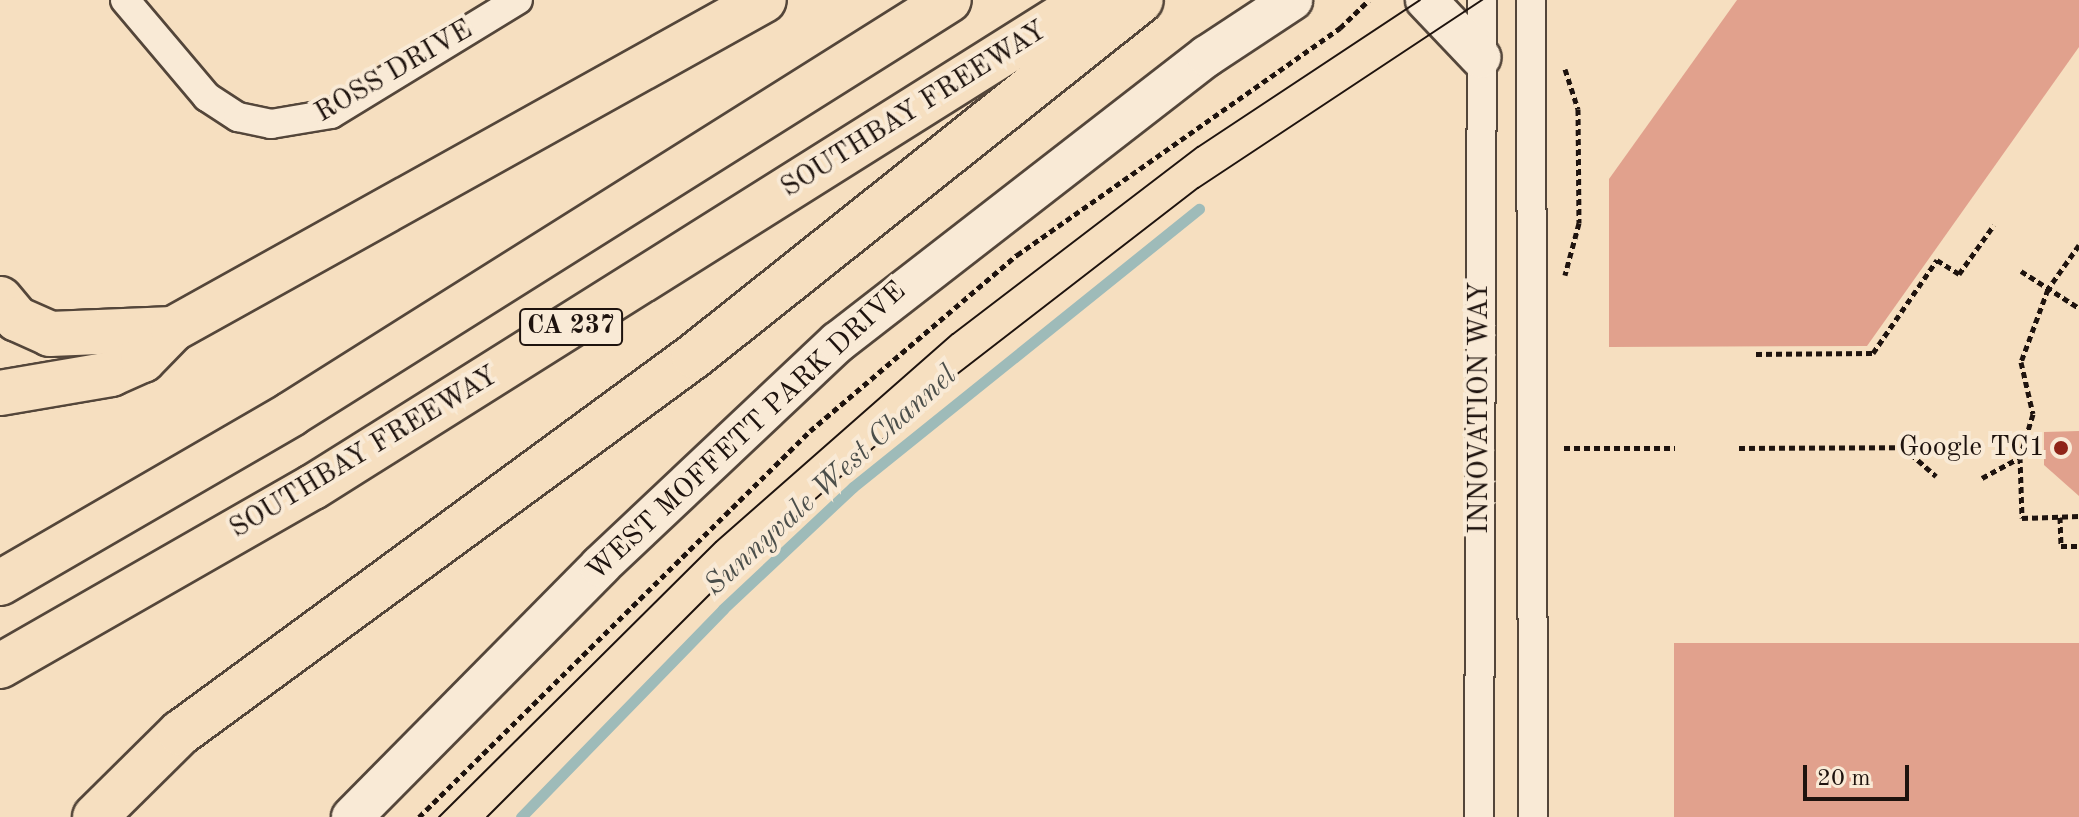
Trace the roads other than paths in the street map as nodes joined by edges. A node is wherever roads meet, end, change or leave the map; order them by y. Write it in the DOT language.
graph roads {
  1 [pos="125,0"];
  2 [pos="518,0"];
  3 [pos="764,0"];
  4 [pos="949,0"];
  5 [pos="1088,0"];
  6 [pos="1141,0"];
  7 [pos="1292,0"];
  8 [pos="1426,0"];
  9 [pos="1482,0"];
  10 [pos="1531,0"];
  11 [pos="1480,57"];
  12 [pos="0,299"];
  13 [pos="173,329"];
  14 [pos="0,393"];
  15 [pos="0,583"];
  16 [pos="0,666"];
  17 [pos="95,817"];
  18 [pos="352,817"];
  19 [pos="1479,817"];
  20 [pos="1533,817"];
  1 -- 2 [label="street, ROSS DRIVE"];
  3 -- 13 [label="highway"];
  4 -- 15 [label="highway, CA 237"];
  5 -- 16 [label="highway, SOUTHBAY FREEWAY / CA 237"];
  6 -- 17 [label="highway"];
  7 -- 18 [label="main road, WEST MOFFETT PARK DRIVE"];
  8 -- 11 [label="main road"];
  9 -- 11 [label="street, INNOVATION WAY"];
  10 -- 20 [label="street, INNOVATION WAY"];
  11 -- 19 [label="street, INNOVATION WAY"];
  12 -- 13 [label="highway"];
  13 -- 14 [label="highway"];
}
